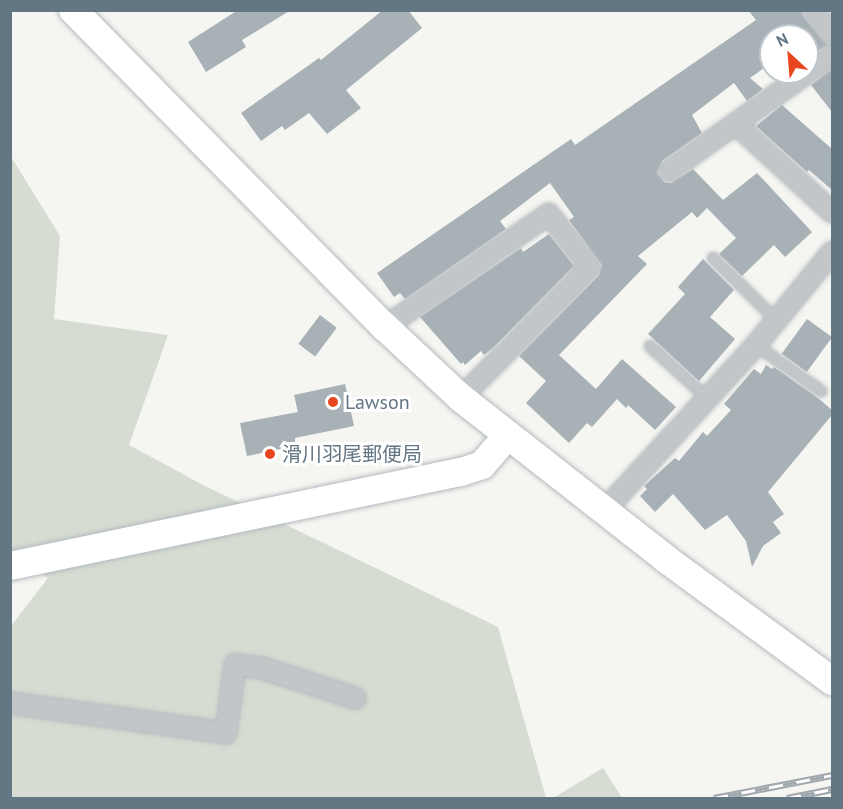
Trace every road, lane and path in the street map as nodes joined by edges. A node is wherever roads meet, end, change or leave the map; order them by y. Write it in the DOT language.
graph roads {
  1 [pos="73,10"];
  2 [pos="813,10"];
  3 [pos="832,34"];
  4 [pos="832,55"];
  5 [pos="736,125"];
  6 [pos="669,171"];
  7 [pos="832,212"];
  8 [pos="832,252"];
  9 [pos="713,258"];
  10 [pos="776,320"];
  11 [pos="385,327"];
  12 [pos="756,345"];
  13 [pos="650,346"];
  14 [pos="821,391"];
  15 [pos="461,398"];
  16 [pos="707,398"];
  17 [pos="507,436"];
  18 [pos="604,511"];
  19 [pos="10,566"];
  20 [pos="832,681"];
  21 [pos="356,698"];
  22 [pos="10,703"];
  1 -- 11 [label="street"];
  2 -- 3 [label="street"];
  4 -- 5 [label="street"];
  5 -- 6 [label="street"];
  5 -- 7 [label="street"];
  8 -- 10 [label="street"];
  9 -- 10 [label="lane"];
  10 -- 12 [label="street"];
  11 -- 15 [label="street"];
  11 -- 15 [label="street"];
  12 -- 14 [label="lane"];
  12 -- 16 [label="street"];
  13 -- 16 [label="lane"];
  15 -- 17 [label="street"];
  16 -- 18 [label="street"];
  17 -- 18 [label="street"];
  17 -- 19 [label="street"];
  18 -- 20 [label="street"];
  21 -- 22 [label="street"];
}
